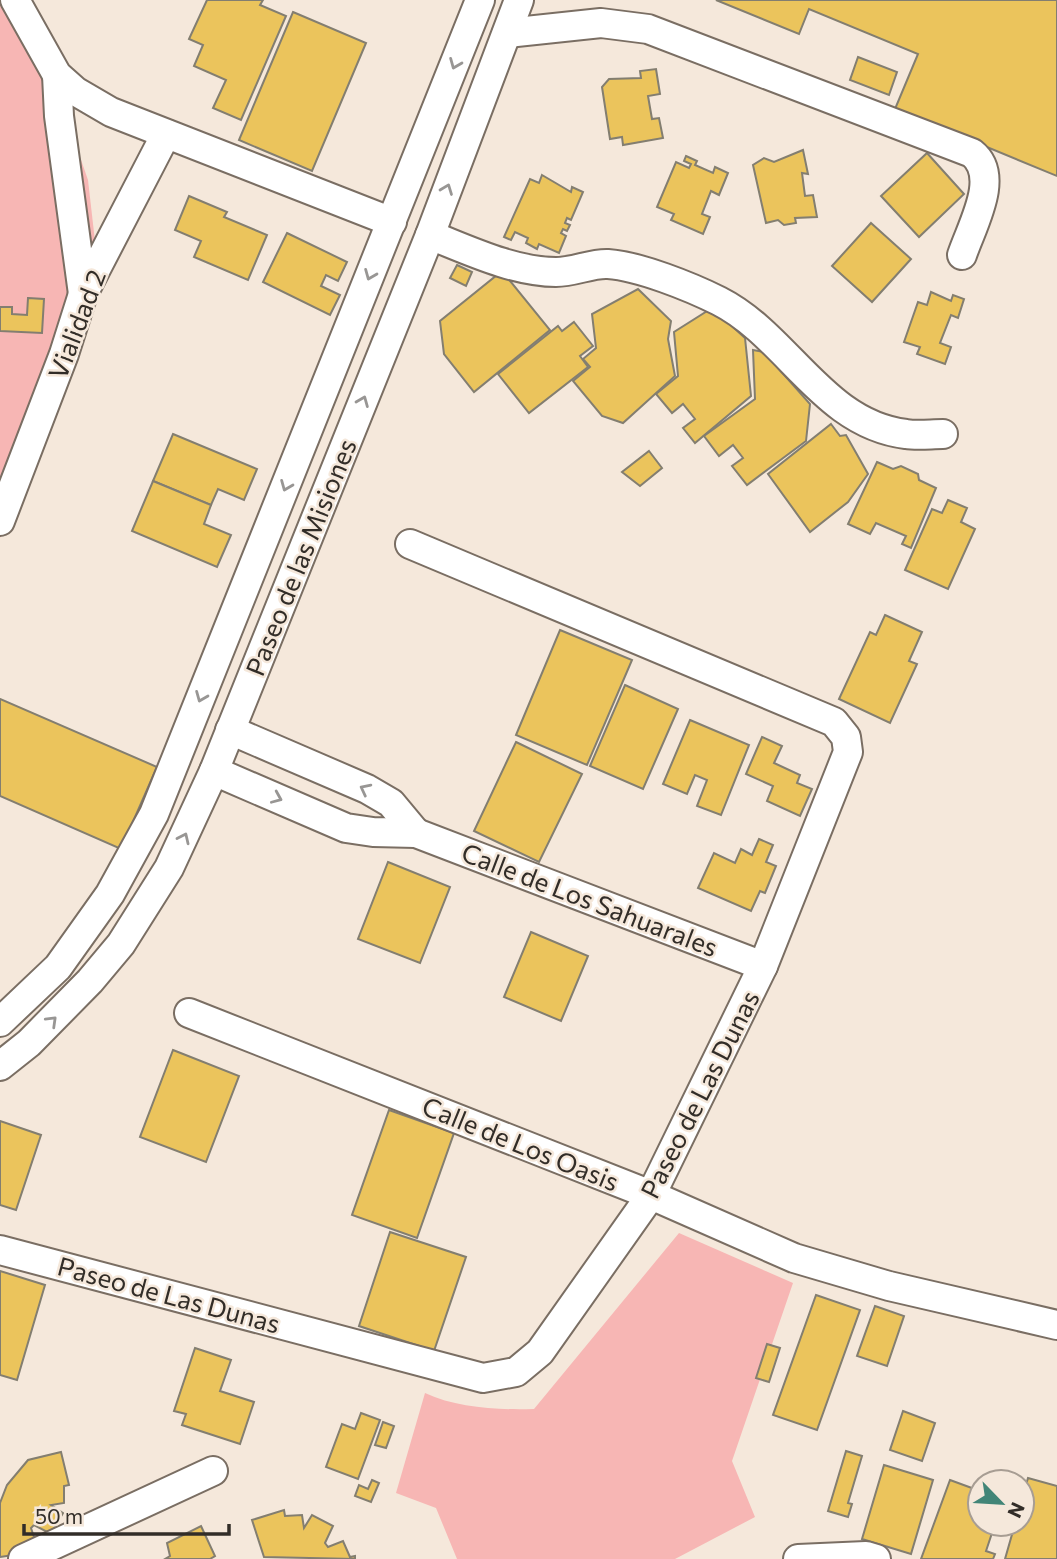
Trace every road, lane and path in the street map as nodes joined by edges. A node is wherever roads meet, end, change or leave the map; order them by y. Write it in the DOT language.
graph roads {
  1 [pos="15,0"];
  2 [pos="480,0"];
  3 [pos="519,0"];
  4 [pos="507,33"];
  5 [pos="57,75"];
  6 [pos="166,134"];
  7 [pos="392,222"];
  8 [pos="429,235"];
  9 [pos="962,255"];
  10 [pos="83,294"];
  11 [pos="943,434"];
  12 [pos="0,521"];
  13 [pos="410,544"];
  14 [pos="230,730"];
  15 [pos="214,771"];
  16 [pos="416,833"];
  17 [pos="763,966"];
  18 [pos="189,1013"];
  19 [pos="0,1022"];
  20 [pos="0,1066"];
  21 [pos="651,1195"];
  22 [pos="0,1250"];
  23 [pos="1057,1325"];
  24 [pos="213,1471"];
  25 [pos="23,1559"];
  26 [pos="798,1559"];
  27 [pos="876,1559"];
  1 -- 5 [label="street"];
  2 -- 7 [label="street, Paseo de las Misiones, one-way"];
  3 -- 4 [label="street, Paseo de las Misiones"];
  8 -- 4 [label="street, Paseo de las Misiones, one-way"];
  4 -- 9 [label="street"];
  5 -- 6 [label="street"];
  5 -- 10 [label="street"];
  6 -- 7 [label="street"];
  6 -- 10 [label="street, Vialidad 2"];
  7 -- 19 [label="street, Paseo de las Misiones, one-way"];
  8 -- 11 [label="street"];
  14 -- 8 [label="street, Paseo de las Misiones, one-way"];
  10 -- 12 [label="street, Vialidad 2"];
  13 -- 17 [label="street, Paseo de Las Dunas"];
  14 -- 15 [label="street, Paseo de las Misiones"];
  16 -- 14 [label="street, one-way"];
  15 -- 16 [label="street, one-way"];
  20 -- 15 [label="street, Paseo de las Misiones, one-way"];
  16 -- 17 [label="street, Calle de Los Sahuarales"];
  17 -- 21 [label="street, Paseo de Las Dunas"];
  18 -- 21 [label="street, Calle de Los Oasis"];
  21 -- 22 [label="street, Paseo de Las Dunas"];
  21 -- 23 [label="street, Calle de Los Oasis"];
  24 -- 25 [label="street"];
  26 -- 27 [label="street"];
}
